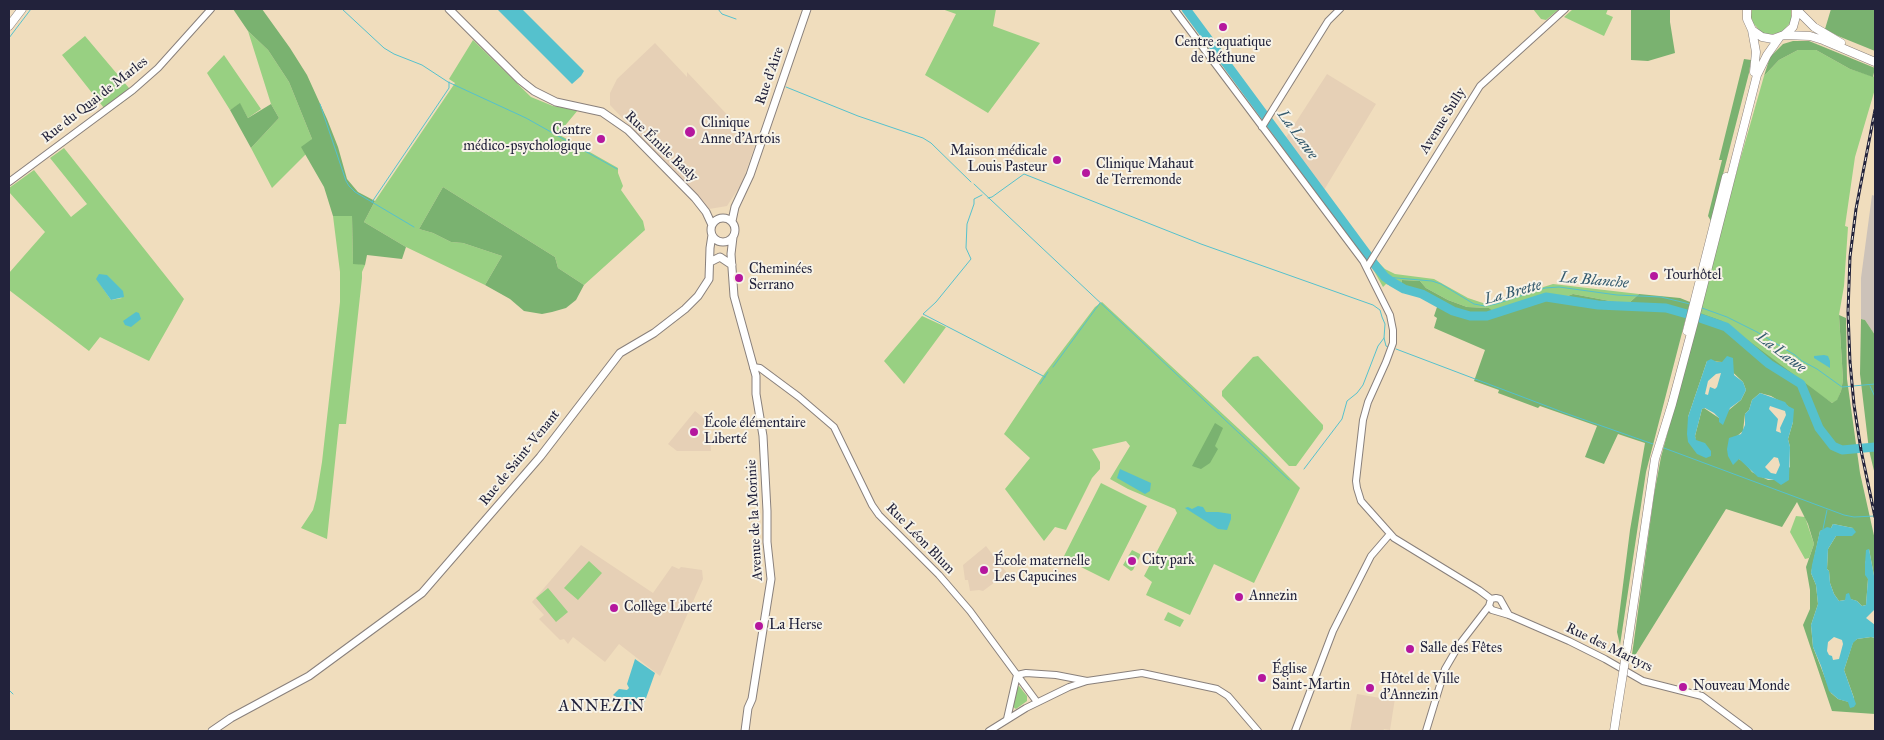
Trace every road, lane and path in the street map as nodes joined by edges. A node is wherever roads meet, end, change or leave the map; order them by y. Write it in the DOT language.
graph roads {
  1 [pos="22,9"];
  2 [pos="211,9"];
  3 [pos="449,9"];
  4 [pos="807,9"];
  5 [pos="1174,9"];
  6 [pos="1340,9"];
  7 [pos="1565,9"];
  8 [pos="1746,9"];
  9 [pos="1796,9"];
  10 [pos="9,26"];
  11 [pos="1752,30"];
  12 [pos="1798,35"];
  13 [pos="1782,36"];
  14 [pos="1755,42"];
  15 [pos="1771,48"];
  16 [pos="1875,57"];
  17 [pos="1875,62"];
  18 [pos="1263,125"];
  19 [pos="9,182"];
  20 [pos="735,207"];
  21 [pos="706,212"];
  22 [pos="721,218"];
  23 [pos="732,221"];
  24 [pos="712,225"];
  25 [pos="712,235"];
  26 [pos="733,237"];
  27 [pos="722,242"];
  28 [pos="731,254"];
  29 [pos="710,258"];
  30 [pos="732,265"];
  31 [pos="1368,266"];
  32 [pos="753,367"];
  33 [pos="768,374"];
  34 [pos="756,376"];
  35 [pos="1664,425"];
  36 [pos="1390,534"];
  37 [pos="1503,605"];
  38 [pos="1493,607"];
  39 [pos="1509,615"];
  40 [pos="1017,675"];
  41 [pos="1088,681"];
  42 [pos="1037,702"];
  43 [pos="1010,709"];
  44 [pos="1017,713"];
  45 [pos="1007,719"];
  46 [pos="212,731"];
  47 [pos="745,731"];
  48 [pos="989,731"];
  49 [pos="1258,731"];
  50 [pos="1295,731"];
  51 [pos="1426,731"];
  52 [pos="1614,731"];
  53 [pos="1749,731"];
  1 -- 10 [label="main road"];
  2 -- 19 [label="street, Rue du Quai de Marles"];
  3 -- 21 [label="main road, Rue Émile Basly"];
  4 -- 20 [label="main road, Rue d'Aire"];
  5 -- 18 [label="street"];
  6 -- 18 [label="street"];
  7 -- 31 [label="street, Avenue Sully"];
  8 -- 11 [label="main road"];
  8 -- 14 [label="main road"];
  9 -- 13 [label="main road"];
  9 -- 16 [label="main road"];
  11 -- 13 [label="main road"];
  11 -- 14 [label="main road"];
  12 -- 13 [label="main road"];
  12 -- 15 [label="main road"];
  12 -- 17 [label="main road"];
  13 -- 15 [label="main road"];
  14 -- 35 [label="main road"];
  15 -- 35 [label="main road"];
  18 -- 31 [label="street"];
  20 -- 22 [label="main road, Rue d'Aire"];
  20 -- 23 [label="main road, Rue d'Aire"];
  21 -- 22 [label="main road, Rue Émile Basly"];
  21 -- 24 [label="main road, Rue Émile Basly"];
  22 -- 23 [label="main road"];
  22 -- 24 [label="main road"];
  23 -- 26 [label="main road"];
  24 -- 25 [label="main road"];
  25 -- 27 [label="main road"];
  25 -- 29 [label="main road, Rue de Saint-Venant"];
  26 -- 27 [label="main road"];
  26 -- 28 [label="main road"];
  27 -- 28 [label="main road"];
  27 -- 29 [label="main road, Rue de Saint-Venant"];
  28 -- 30 [label="main road"];
  29 -- 30 [label="main road"];
  29 -- 46 [label="main road, Rue de Saint-Venant"];
  30 -- 32 [label="main road"];
  31 -- 36 [label="street"];
  32 -- 33 [label="street, Rue Léon Blum"];
  32 -- 34 [label="main road, Avenue de la Morinie"];
  33 -- 34 [label="street"];
  33 -- 40 [label="street, Rue Léon Blum"];
  34 -- 47 [label="main road, Avenue de la Morinie"];
  35 -- 52 [label="main road, bridge"];
  36 -- 38 [label="street"];
  36 -- 50 [label="street"];
  37 -- 38 [label="street"];
  37 -- 38 [label="street"];
  37 -- 39 [label="street"];
  38 -- 39 [label="street, Rue des Martyrs"];
  38 -- 51 [label="street"];
  39 -- 53 [label="street, Rue des Martyrs"];
  40 -- 41 [label="street"];
  40 -- 42 [label="street, Rue Léon Blum"];
  40 -- 43 [label="street"];
  41 -- 42 [label="street"];
  41 -- 49 [label="street"];
  42 -- 44 [label="street"];
  43 -- 44 [label="street"];
  43 -- 45 [label="street"];
  44 -- 45 [label="street"];
  45 -- 48 [label="street"];
}
